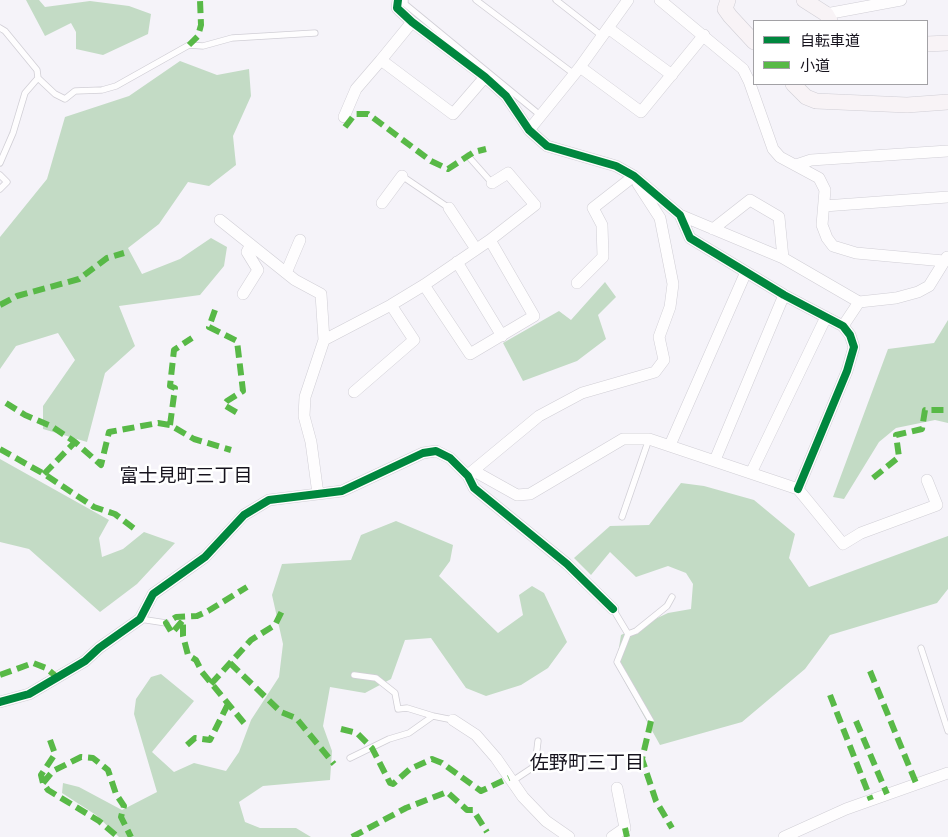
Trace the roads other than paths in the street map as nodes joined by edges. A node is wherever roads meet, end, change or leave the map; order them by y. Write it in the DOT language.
graph roads {
  1 [pos="398,0"];
  2 [pos="405,0"];
  3 [pos="476,0"];
  4 [pos="556,0"];
  5 [pos="628,0"];
  6 [pos="660,0"];
  7 [pos="728,0"];
  8 [pos="804,0"];
  9 [pos="901,0"];
  10 [pos="828,18"];
  11 [pos="412,22"];
  12 [pos="0,28"];
  13 [pos="315,32"];
  14 [pos="605,32"];
  15 [pos="704,35"];
  16 [pos="753,41"];
  17 [pos="948,43"];
  18 [pos="928,44"];
  19 [pos="381,60"];
  20 [pos="577,70"];
  21 [pos="672,75"];
  22 [pos="485,77"];
  23 [pos="38,78"];
  24 [pos="794,85"];
  25 [pos="948,102"];
  26 [pos="540,116"];
  27 [pos="344,117"];
  28 [pos="529,130"];
  29 [pos="948,151"];
  30 [pos="468,156"];
  31 [pos="0,163"];
  32 [pos="796,165"];
  33 [pos="0,175"];
  34 [pos="402,176"];
  35 [pos="634,176"];
  36 [pos="492,183"];
  37 [pos="0,189"];
  38 [pos="948,196"];
  39 [pos="382,203"];
  40 [pos="824,206"];
  41 [pos="449,208"];
  42 [pos="680,215"];
  43 [pos="220,220"];
  44 [pos="713,229"];
  45 [pos="300,240"];
  46 [pos="490,240"];
  47 [pos="250,246"];
  48 [pos="476,249"];
  49 [pos="783,258"];
  50 [pos="946,258"];
  51 [pos="457,262"];
  52 [pos="746,272"];
  53 [pos="286,273"];
  54 [pos="577,283"];
  55 [pos="424,285"];
  56 [pos="243,294"];
  57 [pos="784,295"];
  58 [pos="859,302"];
  59 [pos="391,305"];
  60 [pos="826,317"];
  61 [pos="843,326"];
  62 [pos="502,336"];
  63 [pos="324,340"];
  64 [pos="354,392"];
  65 [pos="649,439"];
  66 [pos="670,444"];
  67 [pos="715,460"];
  68 [pos="751,472"];
  69 [pos="471,473"];
  70 [pos="927,480"];
  71 [pos="798,488"];
  72 [pos="318,494"];
  73 [pos="622,517"];
  74 [pos="672,597"];
  75 [pos="612,610"];
  76 [pos="140,618"];
  77 [pos="166,623"];
  78 [pos="628,634"];
  79 [pos="920,648"];
  80 [pos="354,675"];
  81 [pos="0,702"];
  82 [pos="434,716"];
  83 [pos="453,720"];
  84 [pos="651,721"];
  85 [pos="948,731"];
  86 [pos="538,741"];
  87 [pos="350,758"];
  88 [pos="948,774"];
  89 [pos="511,782"];
  90 [pos="617,788"];
  91 [pos="568,837"];
  92 [pos="612,837"];
  93 [pos="784,837"];
  1 -- 11 [label="street"];
  2 -- 26 [label="lane"];
  3 -- 20 [label="lane"];
  4 -- 14 [label="lane"];
  5 -- 14 [label="street"];
  6 -- 15 [label="street"];
  7 -- 16 [label="street"];
  8 -- 10 [label="street"];
  9 -- 10 [label="street"];
  11 -- 19 [label="street"];
  11 -- 22 [label="street"];
  12 -- 23 [label="lane"];
  13 -- 23 [label="lane"];
  14 -- 20 [label="street"];
  14 -- 21 [label="street"];
  15 -- 21 [label="street"];
  15 -- 32 [label="street"];
  17 -- 18 [label="street"];
  19 -- 22 [label="street"];
  19 -- 27 [label="street"];
  20 -- 21 [label="street"];
  20 -- 26 [label="street"];
  22 -- 28 [label="street"];
  23 -- 31 [label="lane"];
  24 -- 25 [label="street"];
  26 -- 28 [label="street"];
  28 -- 35 [label="street"];
  29 -- 32 [label="street"];
  30 -- 36 [label="lane"];
  32 -- 40 [label="street"];
  33 -- 37 [label="lane"];
  34 -- 39 [label="street"];
  34 -- 41 [label="lane"];
  35 -- 42 [label="street"];
  35 -- 54 [label="street"];
  35 -- 69 [label="street"];
  36 -- 46 [label="street"];
  38 -- 40 [label="street"];
  40 -- 50 [label="street"];
  41 -- 48 [label="street"];
  42 -- 44 [label="street"];
  42 -- 52 [label="street"];
  43 -- 47 [label="street"];
  44 -- 49 [label="street"];
  44 -- 49 [label="street"];
  45 -- 53 [label="street"];
  46 -- 48 [label="street"];
  46 -- 62 [label="street"];
  47 -- 53 [label="street"];
  47 -- 56 [label="street"];
  48 -- 51 [label="street"];
  49 -- 58 [label="street"];
  50 -- 58 [label="street"];
  51 -- 55 [label="street"];
  51 -- 62 [label="street"];
  52 -- 57 [label="street"];
  52 -- 66 [label="street"];
  53 -- 63 [label="street"];
  55 -- 59 [label="street"];
  55 -- 62 [label="street"];
  57 -- 60 [label="street"];
  57 -- 67 [label="street"];
  58 -- 61 [label="street"];
  59 -- 63 [label="street"];
  59 -- 64 [label="street"];
  60 -- 61 [label="street"];
  60 -- 68 [label="street"];
  61 -- 71 [label="street"];
  63 -- 72 [label="street"];
  65 -- 66 [label="street"];
  65 -- 69 [label="street"];
  65 -- 73 [label="lane"];
  66 -- 67 [label="street"];
  67 -- 68 [label="street"];
  68 -- 71 [label="street"];
  69 -- 72 [label="street"];
  69 -- 75 [label="street"];
  70 -- 71 [label="street"];
  72 -- 76 [label="street"];
  74 -- 78 [label="lane"];
  75 -- 78 [label="lane"];
  76 -- 77 [label="lane"];
  76 -- 81 [label="street"];
  78 -- 84 [label="lane"];
  79 -- 85 [label="lane"];
  80 -- 82 [label="lane"];
  82 -- 83 [label="lane"];
  82 -- 87 [label="lane"];
  83 -- 89 [label="street"];
  86 -- 89 [label="lane"];
  88 -- 93 [label="street"];
  89 -- 91 [label="street"];
  90 -- 92 [label="street"];
}
